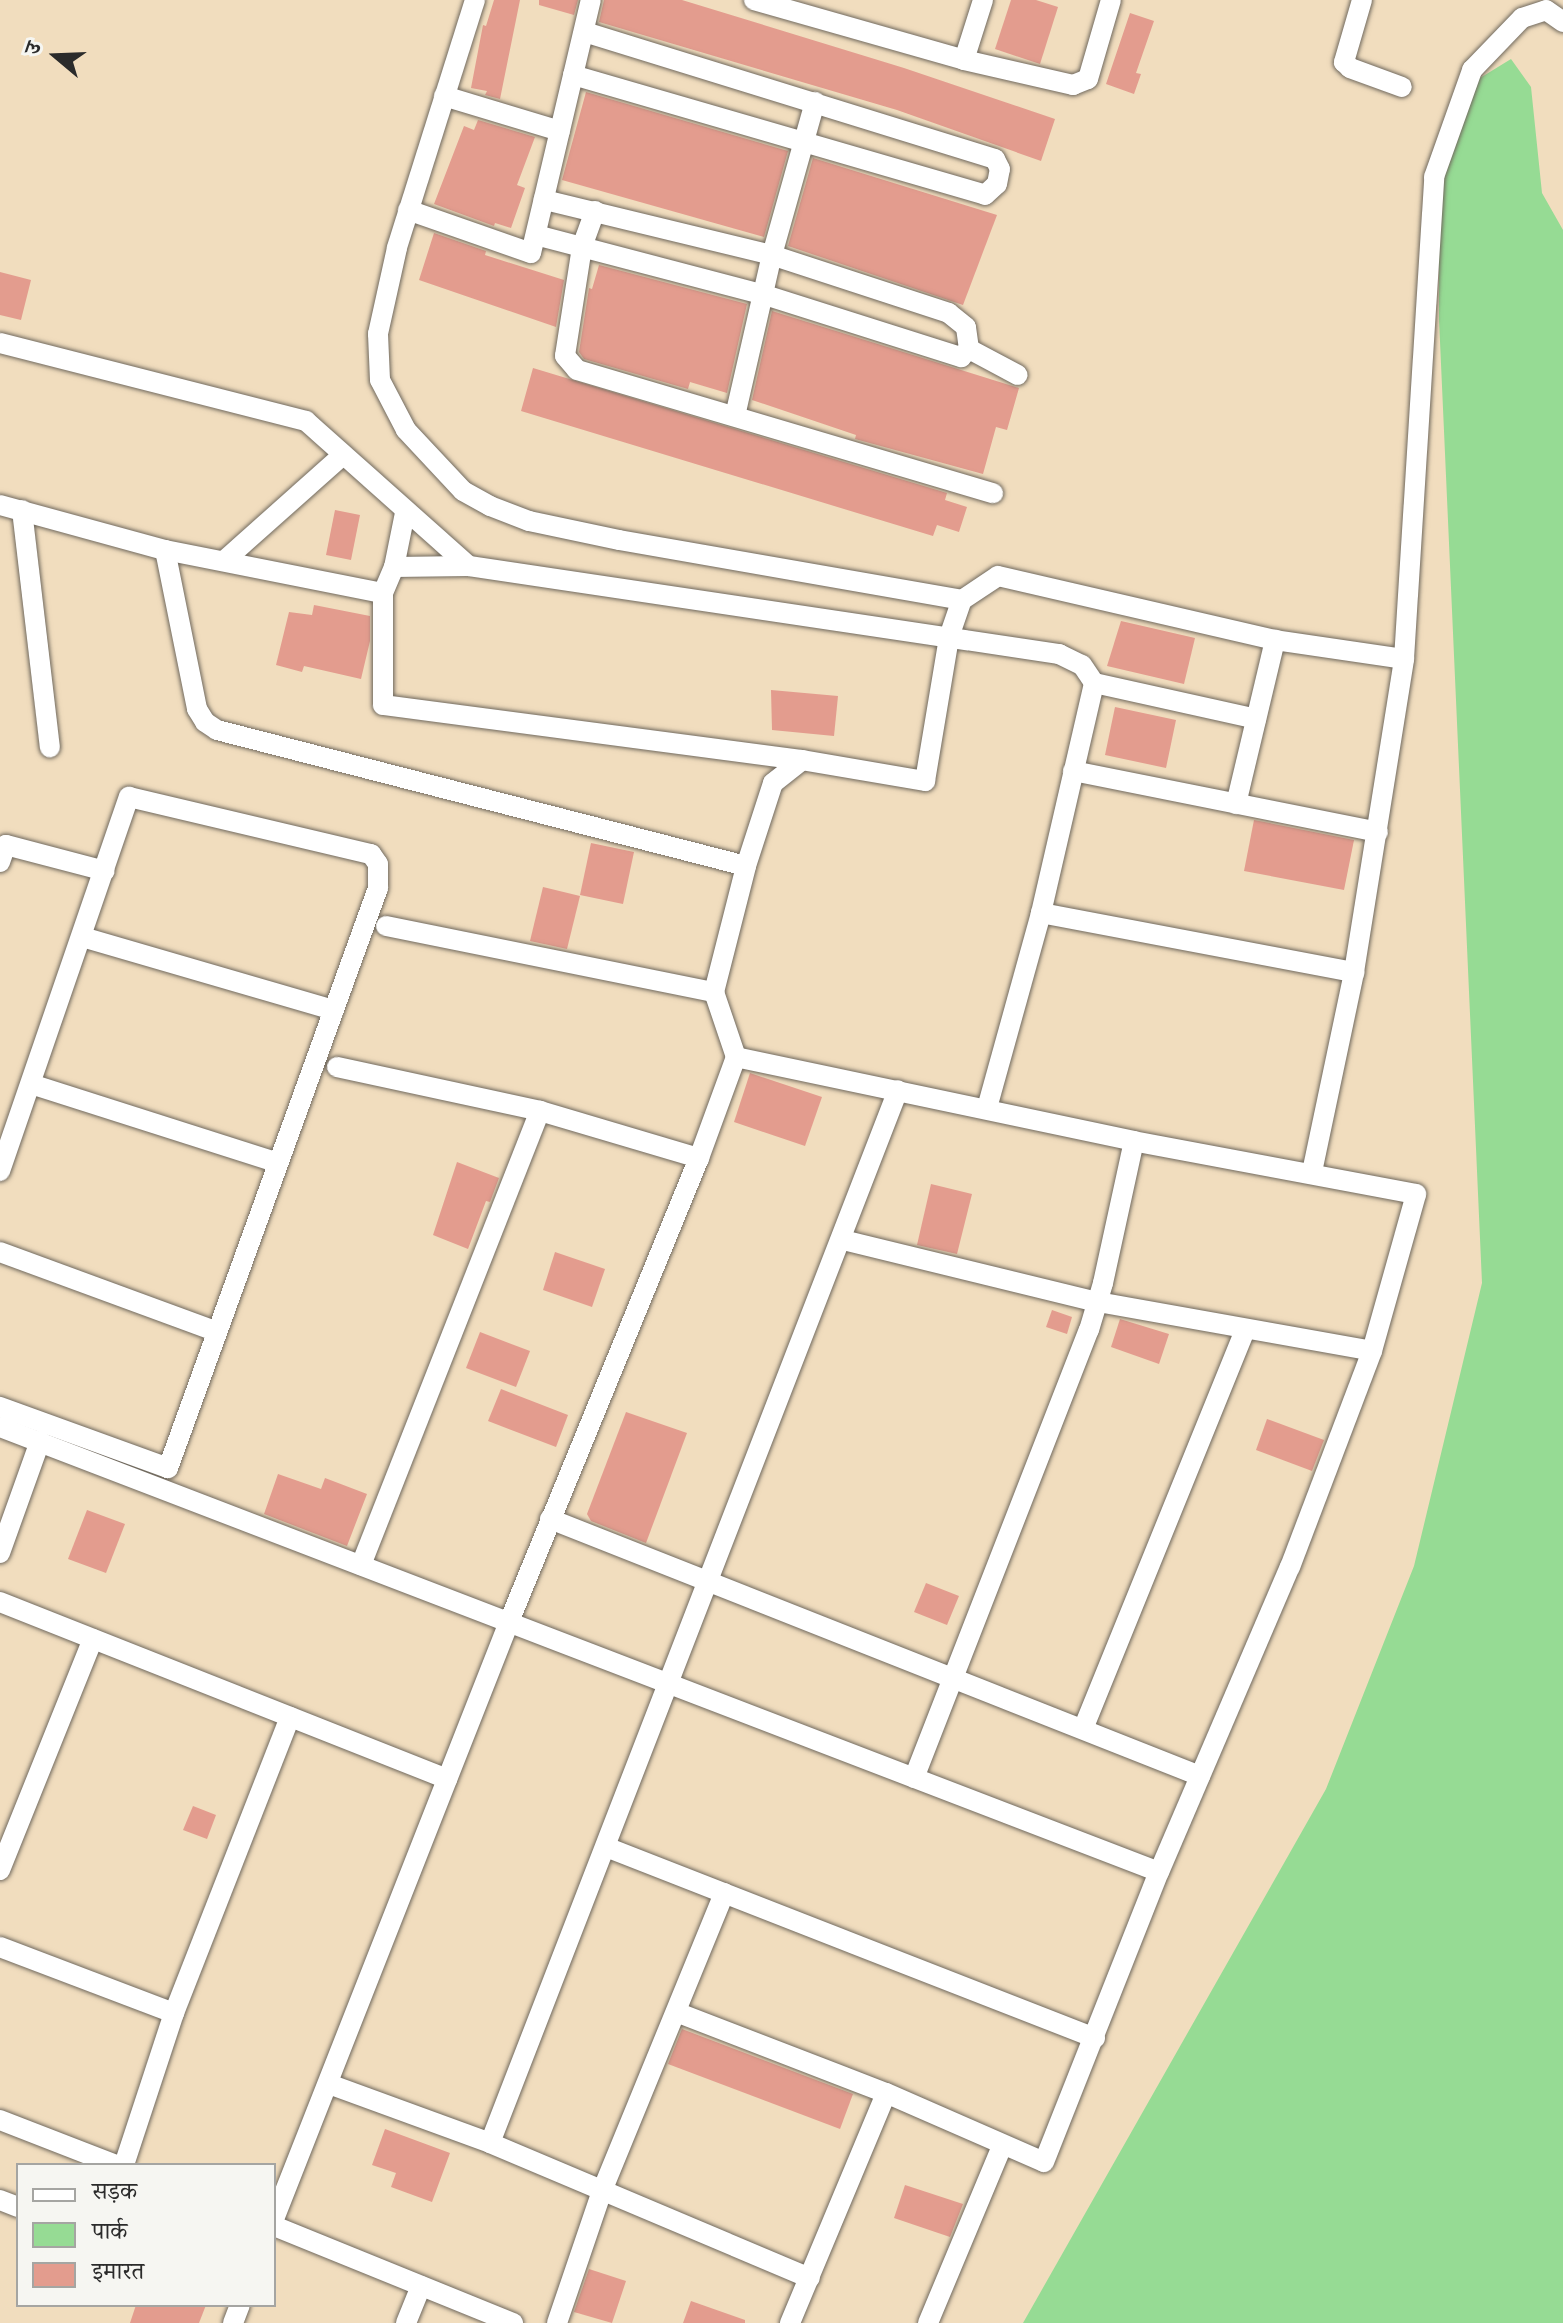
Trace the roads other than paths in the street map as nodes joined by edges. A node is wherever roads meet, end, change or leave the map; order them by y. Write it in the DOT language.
graph roads {
  1 [pos="475,0"];
  2 [pos="591,0"];
  3 [pos="754,0"];
  4 [pos="983,0"];
  5 [pos="1111,0"];
  6 [pos="1362,0"];
  7 [pos="1554,10"];
  8 [pos="584,32"];
  9 [pos="964,60"];
  10 [pos="573,75"];
  11 [pos="1402,87"];
  12 [pos="444,96"];
  13 [pos="815,102"];
  14 [pos="560,131"];
  15 [pos="804,143"];
  16 [pos="544,200"];
  17 [pos="408,210"];
  18 [pos="595,211"];
  19 [pos="536,235"];
  20 [pos="582,247"];
  21 [pos="772,255"];
  22 [pos="765,295"];
  23 [pos="0,343"];
  24 [pos="969,349"];
  25 [pos="1018,375"];
  26 [pos="735,416"];
  27 [pos="343,455"];
  28 [pos="993,493"];
  29 [pos="0,505"];
  30 [pos="22,510"];
  31 [pos="405,513"];
  32 [pos="165,550"];
  33 [pos="225,560"];
  34 [pos="469,566"];
  35 [pos="394,567"];
  36 [pos="383,593"];
  37 [pos="962,600"];
  38 [pos="949,637"];
  39 [pos="1275,640"];
  40 [pos="1404,659"];
  41 [pos="1094,683"];
  42 [pos="1256,719"];
  43 [pos="50,747"];
  44 [pos="802,760"];
  45 [pos="1073,771"];
  46 [pos="1236,804"];
  47 [pos="1378,832"];
  48 [pos="0,862"];
  49 [pos="746,866"];
  50 [pos="105,871"];
  51 [pos="1041,913"];
  52 [pos="386,926"];
  53 [pos="82,937"];
  54 [pos="1354,972"];
  55 [pos="714,992"];
  56 [pos="334,1010"];
  57 [pos="736,1057"];
  58 [pos="337,1067"];
  59 [pos="31,1084"];
  60 [pos="898,1090"];
  61 [pos="987,1108"];
  62 [pos="540,1111"];
  63 [pos="1134,1141"];
  64 [pos="699,1158"];
  65 [pos="278,1163"];
  66 [pos="0,1171"];
  67 [pos="1312,1172"];
  68 [pos="843,1240"];
  69 [pos="0,1252"];
  70 [pos="1098,1302"];
  71 [pos="1245,1330"];
  72 [pos="217,1332"];
  73 [pos="1372,1351"];
  74 [pos="0,1407"];
  75 [pos="0,1427"];
  76 [pos="40,1441"];
  77 [pos="550,1519"];
  78 [pos="0,1553"];
  79 [pos="361,1565"];
  80 [pos="710,1580"];
  81 [pos="0,1602"];
  82 [pos="509,1622"];
  83 [pos="93,1639"];
  84 [pos="952,1679"];
  85 [pos="667,1683"];
  86 [pos="290,1717"];
  87 [pos="1083,1729"];
  88 [pos="1200,1776"];
  89 [pos="914,1778"];
  90 [pos="447,1779"];
  91 [pos="606,1847"];
  92 [pos="0,1870"];
  93 [pos="1159,1872"];
  94 [pos="724,1893"];
  95 [pos="0,1947"];
  96 [pos="676,2012"];
  97 [pos="174,2013"];
  98 [pos="1095,2038"];
  99 [pos="329,2084"];
  100 [pos="886,2093"];
  101 [pos="0,2120"];
  102 [pos="490,2143"];
  103 [pos="1002,2146"];
  104 [pos="111,2163"];
  105 [pos="125,2163"];
  106 [pos="602,2191"];
  107 [pos="276,2214"];
  108 [pos="276,2227"];
  109 [pos="810,2278"];
  110 [pos="421,2286"];
  111 [pos="406,2323"];
  112 [pos="513,2323"];
  113 [pos="557,2323"];
  114 [pos="790,2323"];
  115 [pos="928,2323"];
  1 -- 12 [label="street"];
  2 -- 8 [label="street"];
  3 -- 9 [label="street"];
  4 -- 9 [label="street"];
  5 -- 9 [label="street"];
  6 -- 11 [label="street"];
  7 -- 40 [label="street"];
  8 -- 10 [label="street"];
  8 -- 13 [label="street"];
  10 -- 14 [label="street"];
  10 -- 15 [label="street"];
  12 -- 14 [label="street"];
  12 -- 17 [label="street"];
  13 -- 15 [label="street"];
  13 -- 15 [label="street"];
  14 -- 16 [label="street"];
  15 -- 21 [label="street"];
  16 -- 18 [label="street"];
  16 -- 19 [label="street"];
  17 -- 19 [label="street"];
  17 -- 37 [label="street"];
  18 -- 20 [label="street"];
  18 -- 21 [label="street"];
  19 -- 20 [label="street"];
  20 -- 22 [label="street"];
  20 -- 26 [label="street"];
  21 -- 22 [label="street"];
  21 -- 24 [label="street"];
  22 -- 24 [label="street"];
  22 -- 26 [label="street"];
  23 -- 27 [label="street"];
  24 -- 25 [label="street"];
  26 -- 28 [label="street"];
  27 -- 31 [label="street"];
  27 -- 33 [label="street"];
  29 -- 30 [label="street"];
  30 -- 32 [label="street"];
  30 -- 43 [label="street"];
  31 -- 34 [label="street"];
  31 -- 35 [label="street"];
  32 -- 33 [label="street"];
  32 -- 49 [label="street"];
  33 -- 36 [label="street"];
  34 -- 35 [label="street"];
  34 -- 38 [label="street"];
  35 -- 36 [label="street"];
  36 -- 44 [label="street"];
  37 -- 38 [label="street"];
  37 -- 39 [label="street"];
  38 -- 41 [label="street"];
  38 -- 44 [label="street"];
  39 -- 40 [label="street"];
  39 -- 42 [label="street"];
  40 -- 47 [label="street"];
  41 -- 42 [label="street"];
  41 -- 45 [label="street"];
  42 -- 46 [label="street"];
  44 -- 49 [label="street"];
  45 -- 46 [label="street"];
  45 -- 51 [label="street"];
  46 -- 47 [label="street"];
  47 -- 54 [label="street"];
  48 -- 50 [label="street"];
  49 -- 55 [label="street"];
  50 -- 53 [label="street"];
  50 -- 56 [label="street"];
  51 -- 54 [label="street"];
  51 -- 61 [label="street"];
  52 -- 55 [label="street"];
  53 -- 56 [label="street"];
  53 -- 59 [label="street"];
  54 -- 67 [label="street"];
  55 -- 57 [label="street"];
  56 -- 65 [label="street"];
  57 -- 60 [label="street"];
  57 -- 64 [label="street"];
  58 -- 62 [label="street"];
  59 -- 65 [label="street"];
  59 -- 66 [label="street"];
  60 -- 61 [label="street"];
  60 -- 68 [label="street"];
  61 -- 63 [label="street"];
  62 -- 64 [label="street"];
  62 -- 79 [label="street"];
  63 -- 67 [label="street"];
  63 -- 70 [label="street"];
  64 -- 77 [label="street"];
  65 -- 72 [label="street"];
  67 -- 73 [label="street"];
  68 -- 70 [label="street"];
  68 -- 80 [label="street"];
  69 -- 72 [label="street"];
  70 -- 71 [label="street"];
  70 -- 84 [label="street"];
  71 -- 73 [label="street"];
  71 -- 87 [label="street"];
  72 -- 74 [label="street"];
  73 -- 88 [label="street"];
  75 -- 76 [label="street"];
  76 -- 78 [label="street"];
  76 -- 79 [label="street"];
  77 -- 80 [label="street"];
  77 -- 82 [label="street"];
  79 -- 82 [label="street"];
  80 -- 84 [label="street"];
  80 -- 85 [label="street"];
  81 -- 83 [label="street"];
  82 -- 85 [label="street"];
  82 -- 90 [label="street"];
  83 -- 86 [label="street"];
  83 -- 92 [label="street"];
  84 -- 87 [label="street"];
  84 -- 89 [label="street"];
  85 -- 89 [label="street"];
  85 -- 91 [label="street"];
  86 -- 90 [label="street"];
  86 -- 97 [label="street"];
  87 -- 88 [label="street"];
  88 -- 93 [label="street"];
  89 -- 93 [label="street"];
  90 -- 99 [label="street"];
  91 -- 94 [label="street"];
  91 -- 102 [label="street"];
  93 -- 98 [label="street"];
  94 -- 96 [label="street"];
  94 -- 98 [label="street"];
  95 -- 97 [label="street"];
  96 -- 100 [label="street"];
  96 -- 106 [label="street"];
  97 -- 105 [label="street"];
  98 -- 103 [label="street"];
  99 -- 102 [label="street"];
  99 -- 107 [label="street"];
  100 -- 103 [label="street"];
  100 -- 109 [label="street"];
  101 -- 104 [label="street"];
  102 -- 106 [label="street"];
  103 -- 115 [label="street"];
  106 -- 109 [label="street"];
  106 -- 113 [label="street"];
  108 -- 110 [label="street"];
  109 -- 114 [label="street"];
  110 -- 111 [label="street"];
  110 -- 112 [label="street"];
}
